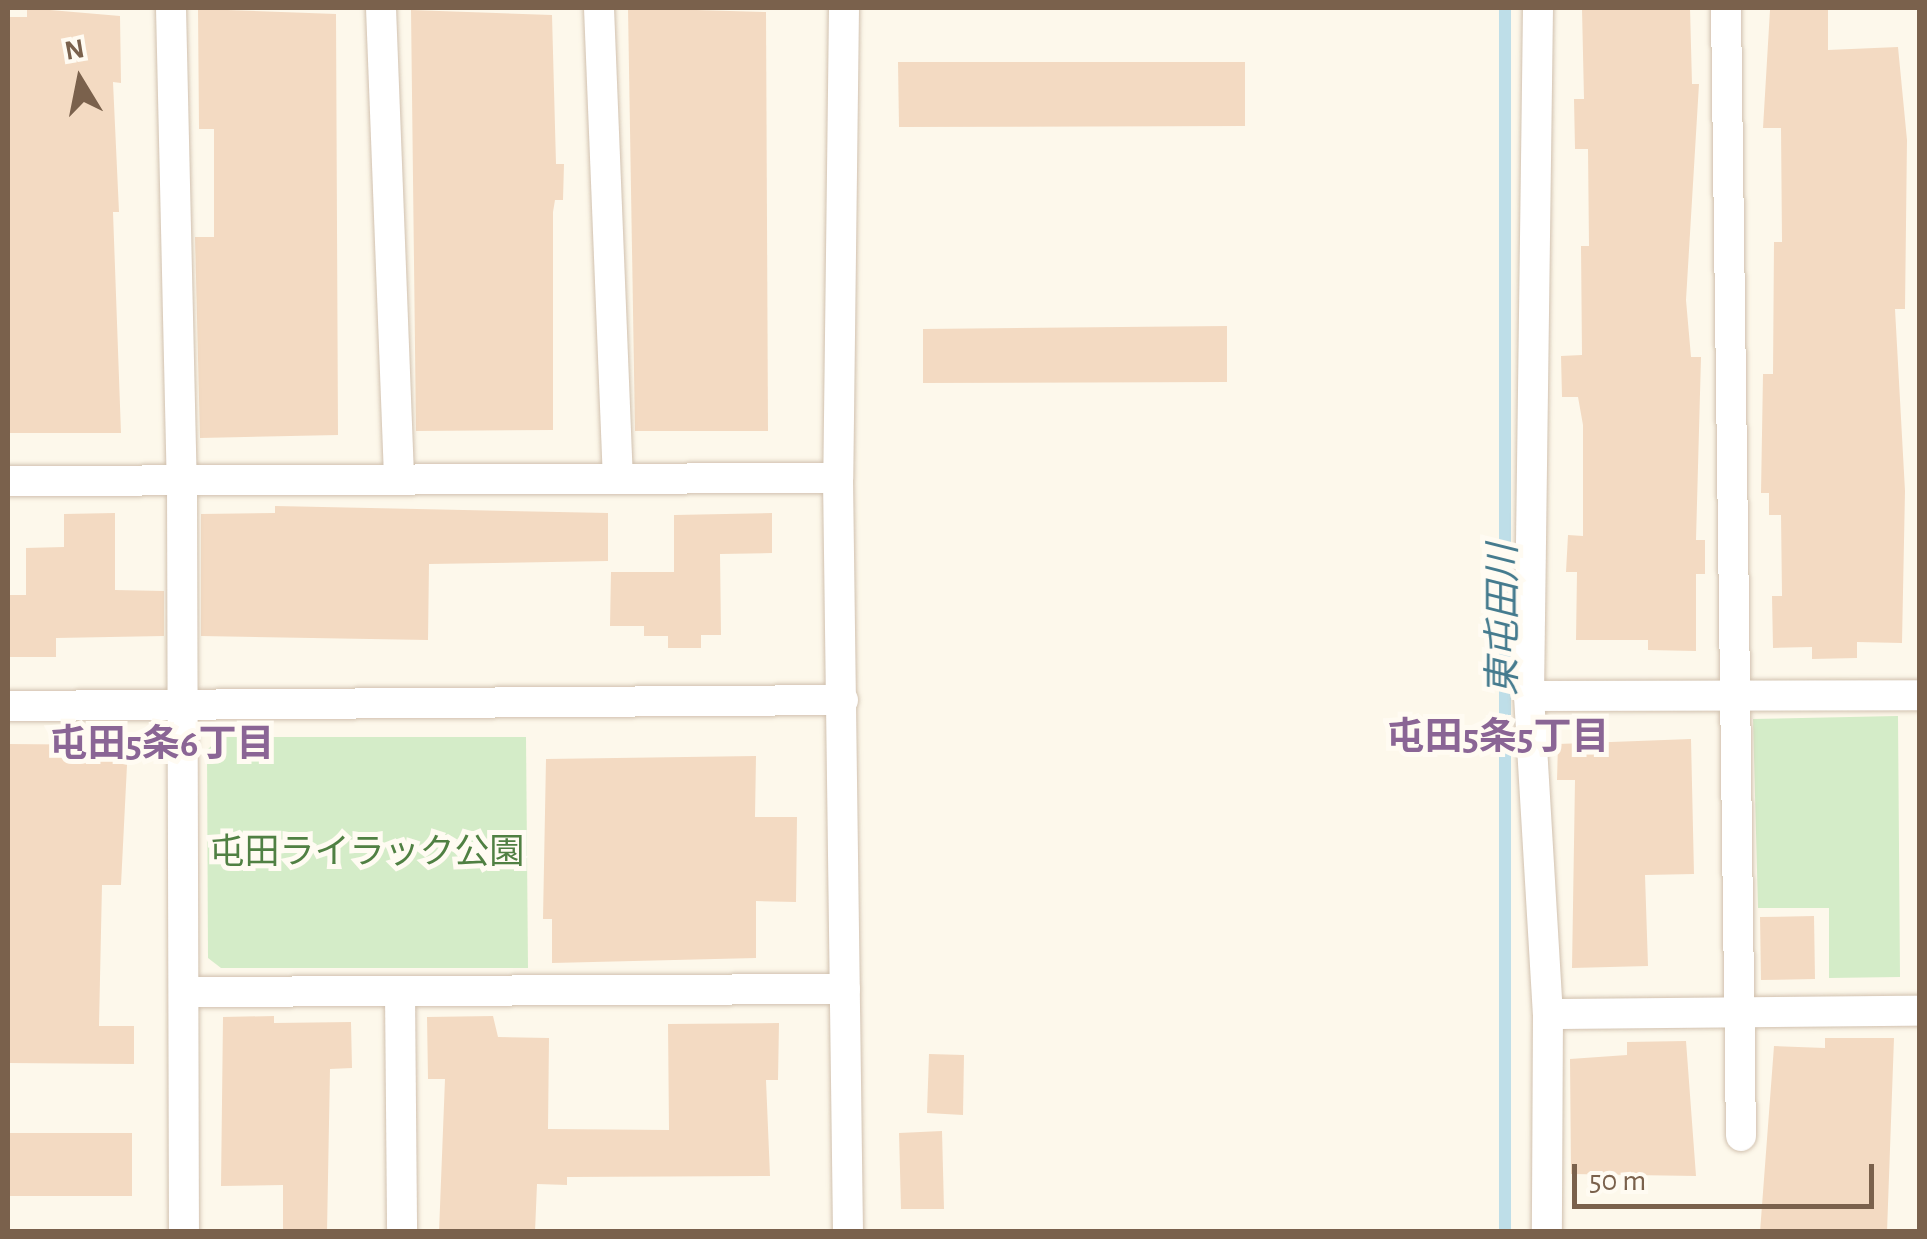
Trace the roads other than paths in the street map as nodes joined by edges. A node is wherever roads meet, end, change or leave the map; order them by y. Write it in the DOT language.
graph roads {
  1 [pos="171,8"];
  2 [pos="380,8"];
  3 [pos="599,8"];
  4 [pos="844,8"];
  5 [pos="1538,8"];
  6 [pos="1726,8"];
  7 [pos="618,478"];
  8 [pos="838,478"];
  9 [pos="399,479"];
  10 [pos="182,480"];
  11 [pos="8,481"];
  12 [pos="1920,695"];
  13 [pos="1530,696"];
  14 [pos="1734,696"];
  15 [pos="842,700"];
  16 [pos="176,704"];
  17 [pos="8,706"];
  18 [pos="844,989"];
  19 [pos="184,992"];
  20 [pos="400,992"];
  21 [pos="1920,1011"];
  22 [pos="1548,1014"];
  23 [pos="1744,1016"];
  24 [pos="1741,1136"];
  25 [pos="184,1232"];
  26 [pos="402,1232"];
  27 [pos="848,1232"];
  28 [pos="1547,1232"];
  1 -- 10 [label="street"];
  2 -- 9 [label="street"];
  3 -- 7 [label="street"];
  4 -- 8 [label="street"];
  5 -- 13 [label="street"];
  6 -- 14 [label="street"];
  7 -- 8 [label="street"];
  7 -- 9 [label="street"];
  8 -- 15 [label="street"];
  9 -- 10 [label="street"];
  10 -- 11 [label="street"];
  10 -- 16 [label="street"];
  12 -- 14 [label="street"];
  13 -- 14 [label="street"];
  13 -- 22 [label="street"];
  14 -- 23 [label="street"];
  15 -- 16 [label="street"];
  15 -- 18 [label="street"];
  16 -- 17 [label="street"];
  16 -- 19 [label="street"];
  18 -- 20 [label="street"];
  18 -- 27 [label="street"];
  19 -- 20 [label="street"];
  19 -- 25 [label="street"];
  20 -- 26 [label="street"];
  21 -- 23 [label="street"];
  22 -- 23 [label="street"];
  22 -- 28 [label="street"];
  23 -- 24 [label="street"];
}
